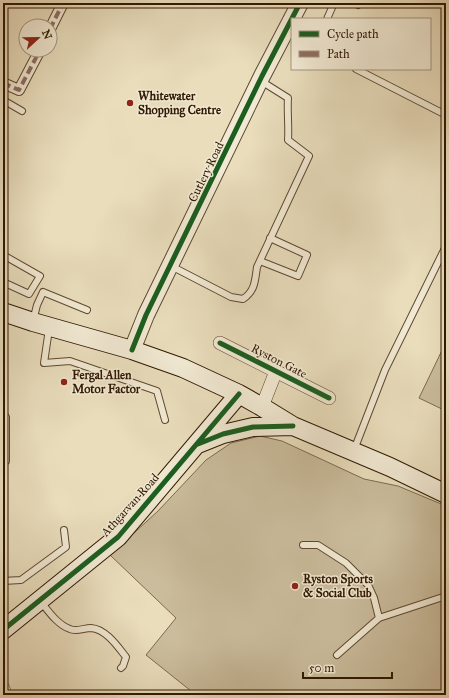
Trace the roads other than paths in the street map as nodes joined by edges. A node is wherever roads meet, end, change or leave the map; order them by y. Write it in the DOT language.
graph roads {
  1 [pos="63,3"];
  2 [pos="300,3"];
  3 [pos="334,3"];
  4 [pos="355,3"];
  5 [pos="359,3"];
  6 [pos="56,18"];
  7 [pos="292,18"];
  8 [pos="327,18"];
  9 [pos="291,20"];
  10 [pos="36,58"];
  11 [pos="358,70"];
  12 [pos="260,77"];
  13 [pos="3,83"];
  14 [pos="3,100"];
  15 [pos="22,111"];
  16 [pos="446,115"];
  17 [pos="270,238"];
  18 [pos="446,246"];
  19 [pos="3,254"];
  20 [pos="260,261"];
  21 [pos="171,266"];
  22 [pos="3,282"];
  23 [pos="29,294"];
  24 [pos="40,298"];
  25 [pos="87,310"];
  26 [pos="3,312"];
  27 [pos="41,325"];
  28 [pos="220,342"];
  29 [pos="132,350"];
  30 [pos="276,371"];
  31 [pos="239,394"];
  32 [pos="329,398"];
  33 [pos="262,407"];
  34 [pos="3,418"];
  35 [pos="165,420"];
  36 [pos="293,426"];
  37 [pos="194,446"];
  38 [pos="354,451"];
  39 [pos="3,461"];
  40 [pos="446,494"];
  41 [pos="64,530"];
  42 [pos="303,545"];
  43 [pos="3,581"];
  44 [pos="446,596"];
  45 [pos="39,600"];
  46 [pos="379,618"];
  47 [pos="3,630"];
  48 [pos="337,655"];
  49 [pos="121,668"];
  50 [pos="3,688"];
  51 [pos="5,695"];
  1 -- 6 [label="street"];
  2 -- 7 [label="street, Cutlery Road"];
  3 -- 8 [label="lane"];
  4 -- 5 [label="lane"];
  9 -- 12 [label="street, Cutlery Road"];
  10 -- 13 [label="street"];
  11 -- 16 [label="lane"];
  12 -- 17 [label="lane"];
  12 -- 21 [label="street, Cutlery Road"];
  14 -- 15 [label="lane"];
  17 -- 20 [label="lane"];
  17 -- 20 [label="lane"];
  18 -- 38 [label="lane"];
  19 -- 23 [label="lane"];
  20 -- 21 [label="lane"];
  21 -- 29 [label="street, Cutlery Road"];
  22 -- 23 [label="lane"];
  23 -- 24 [label="lane"];
  24 -- 25 [label="lane"];
  24 -- 27 [label="lane"];
  26 -- 27 [label="main road"];
  27 -- 29 [label="main road"];
  27 -- 35 [label="lane"];
  28 -- 30 [label="street, Ryston Gate"];
  29 -- 31 [label="main road"];
  30 -- 32 [label="street, Ryston Gate"];
  30 -- 33 [label="street, Ryston Gate"];
  31 -- 33 [label="main road"];
  31 -- 37 [label="main road, Athgarvan Road"];
  33 -- 36 [label="main road"];
  34 -- 39 [label="lane"];
  36 -- 37 [label="main road"];
  36 -- 38 [label="main road"];
  37 -- 45 [label="main road, Athgarvan Road"];
  38 -- 40 [label="main road"];
  41 -- 43 [label="lane"];
  42 -- 46 [label="lane"];
  44 -- 46 [label="lane"];
  45 -- 47 [label="main road, Athgarvan Road"];
  45 -- 49 [label="lane"];
  46 -- 48 [label="lane"];
  50 -- 51 [label="street"];
}
